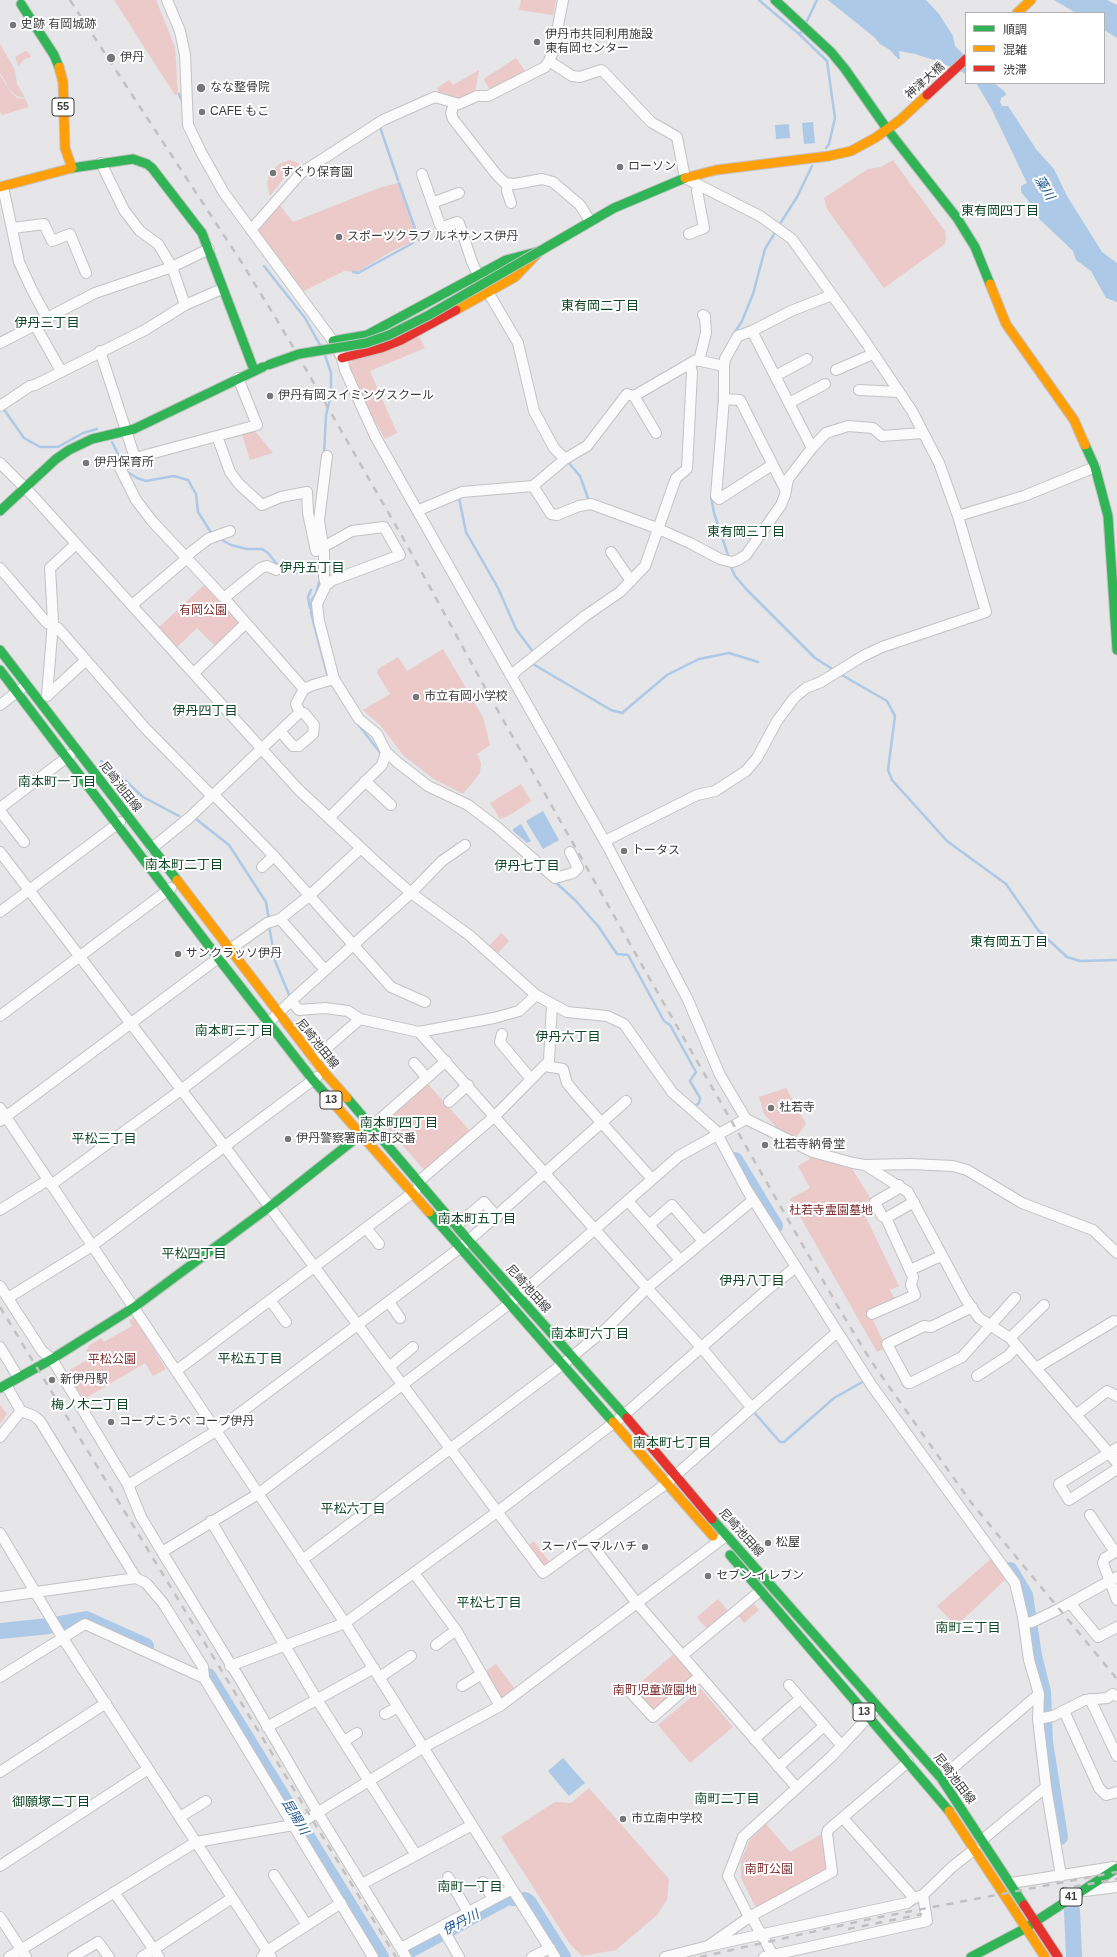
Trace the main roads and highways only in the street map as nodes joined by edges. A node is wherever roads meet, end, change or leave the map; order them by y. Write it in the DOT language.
graph roads {
  1 [pos="775,0"];
  2 [pos="1031,0"];
  3 [pos="20,2"];
  4 [pos="1018,12"];
  5 [pos="965,60"];
  6 [pos="887,130"];
  7 [pos="72,168"];
  8 [pos="1,187"];
  9 [pos="540,251"];
  10 [pos="333,341"];
  11 [pos="342,358"];
  12 [pos="254,370"];
  13 [pos="0,511"];
  14 [pos="0,650"];
  15 [pos="1117,650"];
  16 [pos="0,670"];
  17 [pos="371,1127"];
  18 [pos="362,1135"];
  19 [pos="3,1386"];
  20 [pos="722,1539"];
  21 [pos="1117,1867"];
  22 [pos="1036,1922"];
  23 [pos="1026,1928"];
  24 [pos="971,1957"];
  25 [pos="1045,1957"];
  26 [pos="1058,1957"];
  1 -- 6 [label="main road"];
  2 -- 4 [label="main road"];
  3 -- 7 [label="main road, 55"];
  5 -- 6 [label="main road, 神津大橋"];
  6 -- 9 [label="main road, 神津大橋"];
  6 -- 15 [label="main road"];
  7 -- 8 [label="main road"];
  7 -- 12 [label="main road"];
  9 -- 10 [label="main road"];
  9 -- 11 [label="main road"];
  9 -- 12 [label="main road, bridge"];
  12 -- 13 [label="main road"];
  14 -- 17 [label="main road, 尼崎池田線 / 13"];
  16 -- 18 [label="main road, 尼崎池田線 / 13"];
  17 -- 18 [label="main road"];
  17 -- 20 [label="main road, 尼崎池田線 / 13"];
  18 -- 19 [label="main road"];
  18 -- 20 [label="main road, 尼崎池田線 / 13"];
  20 -- 22 [label="main road, 尼崎池田線 / 13"];
  20 -- 23 [label="main road, 尼崎池田線 / 13"];
  21 -- 22 [label="main road, 41"];
  22 -- 23 [label="main road, 41"];
  22 -- 26 [label="main road, 尼崎池田線 / 13"];
  23 -- 24 [label="main road"];
  23 -- 25 [label="main road, 尼崎池田線 / 13"];
}
